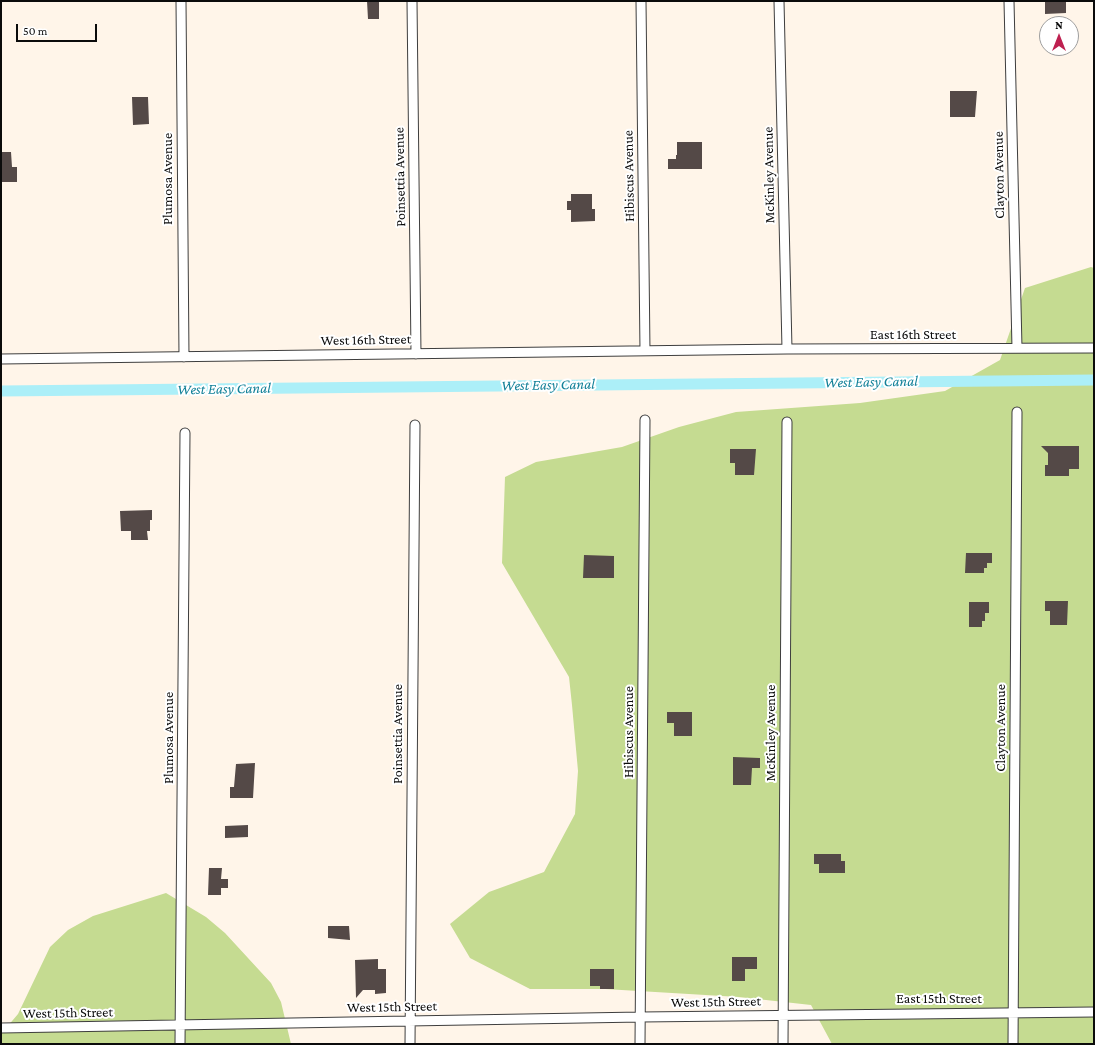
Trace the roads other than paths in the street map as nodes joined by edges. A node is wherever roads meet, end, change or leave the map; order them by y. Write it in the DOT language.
graph roads {
  1 [pos="181,1"];
  2 [pos="412,1"];
  3 [pos="641,1"];
  4 [pos="779,1"];
  5 [pos="1009,1"];
  6 [pos="1017,348"];
  7 [pos="1094,348"];
  8 [pos="787,349"];
  9 [pos="732,350"];
  10 [pos="645,351"];
  11 [pos="416,354"];
  12 [pos="184,356"];
  13 [pos="1,359"];
  14 [pos="1017,412"];
  15 [pos="645,420"];
  16 [pos="787,422"];
  17 [pos="414,425"];
  18 [pos="185,432"];
  19 [pos="1094,1012"];
  20 [pos="1013,1013"];
  21 [pos="783,1015"];
  22 [pos="641,1017"];
  23 [pos="410,1020"];
  24 [pos="181,1024"];
  25 [pos="1,1028"];
  26 [pos="180,1044"];
  27 [pos="410,1044"];
  28 [pos="640,1044"];
  29 [pos="783,1044"];
  30 [pos="1013,1044"];
  1 -- 12 [label="street, Plumosa Avenue"];
  2 -- 11 [label="street, Poinsettia Avenue"];
  3 -- 10 [label="street, Hibiscus Avenue"];
  4 -- 8 [label="street, McKinley Avenue"];
  5 -- 6 [label="street, Clayton Avenue"];
  6 -- 7 [label="street, East 16th Street"];
  6 -- 8 [label="street, East 16th Street"];
  8 -- 9 [label="street, East 16th Street"];
  9 -- 10 [label="street, West 16th Street"];
  10 -- 11 [label="street, West 16th Street"];
  11 -- 12 [label="street, West 16th Street"];
  12 -- 13 [label="street, West 16th Street"];
  14 -- 20 [label="street, Clayton Avenue"];
  15 -- 22 [label="street, Hibiscus Avenue"];
  16 -- 21 [label="street, McKinley Avenue"];
  17 -- 23 [label="street, Poinsettia Avenue"];
  18 -- 24 [label="street, Plumosa Avenue"];
  19 -- 20 [label="street, East 15th Street"];
  20 -- 21 [label="street, East 15th Street"];
  20 -- 30 [label="street, Clayton Avenue"];
  21 -- 22 [label="street, West 15th Street"];
  21 -- 29 [label="street, McKinley Avenue"];
  22 -- 23 [label="street, West 15th Street"];
  22 -- 28 [label="street, Hibiscus Avenue"];
  23 -- 24 [label="street, West 15th Street"];
  23 -- 27 [label="street, Poinsettia Avenue"];
  24 -- 25 [label="street, West 15th Street"];
  24 -- 26 [label="street, Plumosa Avenue"];
}
